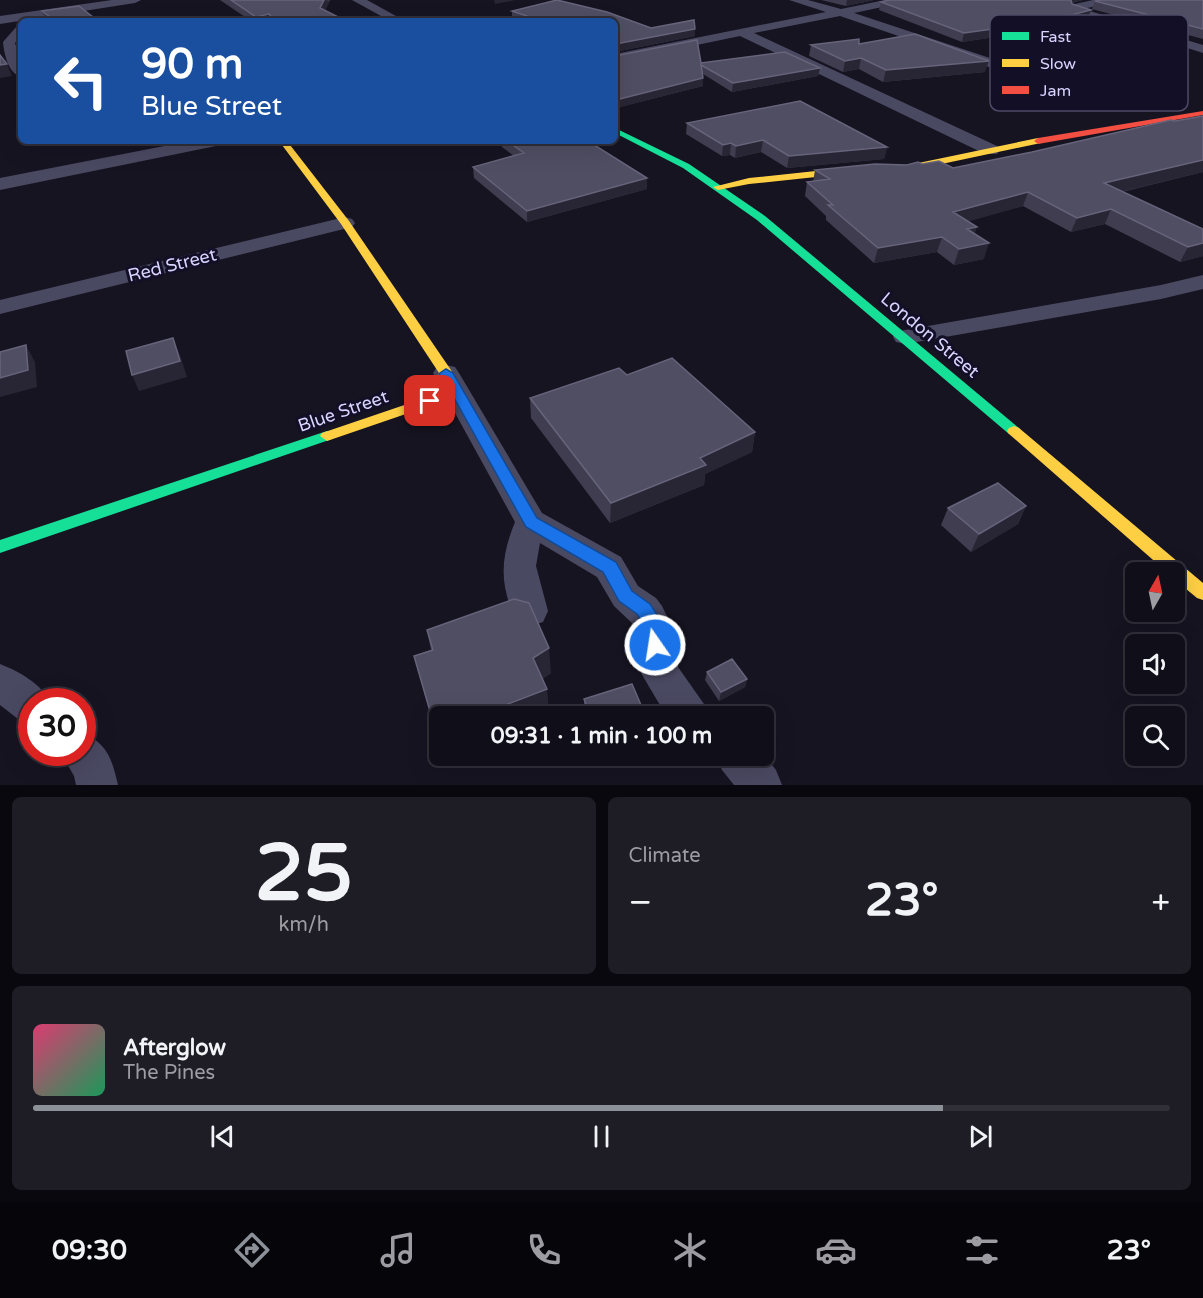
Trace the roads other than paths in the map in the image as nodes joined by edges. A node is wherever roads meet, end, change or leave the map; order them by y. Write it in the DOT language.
graph roads {
  1 [pos="135,0"];
  2 [pos="358,0"];
  3 [pos="795,0"];
  4 [pos="901,0"];
  5 [pos="1110,0"];
  6 [pos="92,6"];
  7 [pos="840,12"];
  8 [pos="1092,15"];
  9 [pos="106,16"];
  10 [pos="46,18"];
  11 [pos="393,18"];
  12 [pos="0,20"];
  13 [pos="18,25"];
  14 [pos="18,27"];
  15 [pos="742,33"];
  16 [pos="1188,44"];
  17 [pos="1203,49"];
  18 [pos="618,57"];
  19 [pos="990,63"];
  20 [pos="18,70"];
  21 [pos="1203,113"];
  22 [pos="618,132"];
  23 [pos="201,144"];
  24 [pos="285,144"];
  25 [pos="991,150"];
  26 [pos="0,184"];
  27 [pos="718,187"];
  28 [pos="345,223"];
  29 [pos="1203,282"];
  30 [pos="0,307"];
  31 [pos="905,337"];
  32 [pos="446,373"];
  33 [pos="531,522"];
  34 [pos="0,547"];
  35 [pos="1203,593"];
  36 [pos="530,611"];
  37 [pos="0,682"];
  38 [pos="18,695"];
  39 [pos="682,706"];
  40 [pos="92,766"];
  41 [pos="745,766"];
  42 [pos="97,785"];
  43 [pos="761,785"];
  1 -- 6 [label="street"];
  2 -- 11 [label="street"];
  3 -- 7 [label="street"];
  4 -- 7 [label="street"];
  5 -- 8 [label="street"];
  6 -- 9 [label="street"];
  6 -- 10 [label="street"];
  7 -- 15 [label="street"];
  7 -- 19 [label="street"];
  12 -- 13 [label="street"];
  14 -- 20 [label="street"];
  15 -- 18 [label="street"];
  15 -- 25 [label="street"];
  16 -- 17 [label="street"];
  21 -- 25 [label="street"];
  22 -- 27 [label="street, London Street"];
  23 -- 26 [label="street"];
  24 -- 28 [label="street"];
  25 -- 27 [label="street"];
  27 -- 31 [label="street, London Street"];
  28 -- 30 [label="street, Red Street"];
  28 -- 32 [label="street"];
  29 -- 31 [label="street"];
  31 -- 35 [label="street, London Street"];
  32 -- 33 [label="street"];
  32 -- 34 [label="street, Blue Street"];
  33 -- 36 [label="street"];
  33 -- 39 [label="street"];
  37 -- 38 [label="street"];
  40 -- 42 [label="street"];
  41 -- 43 [label="street"];
}
